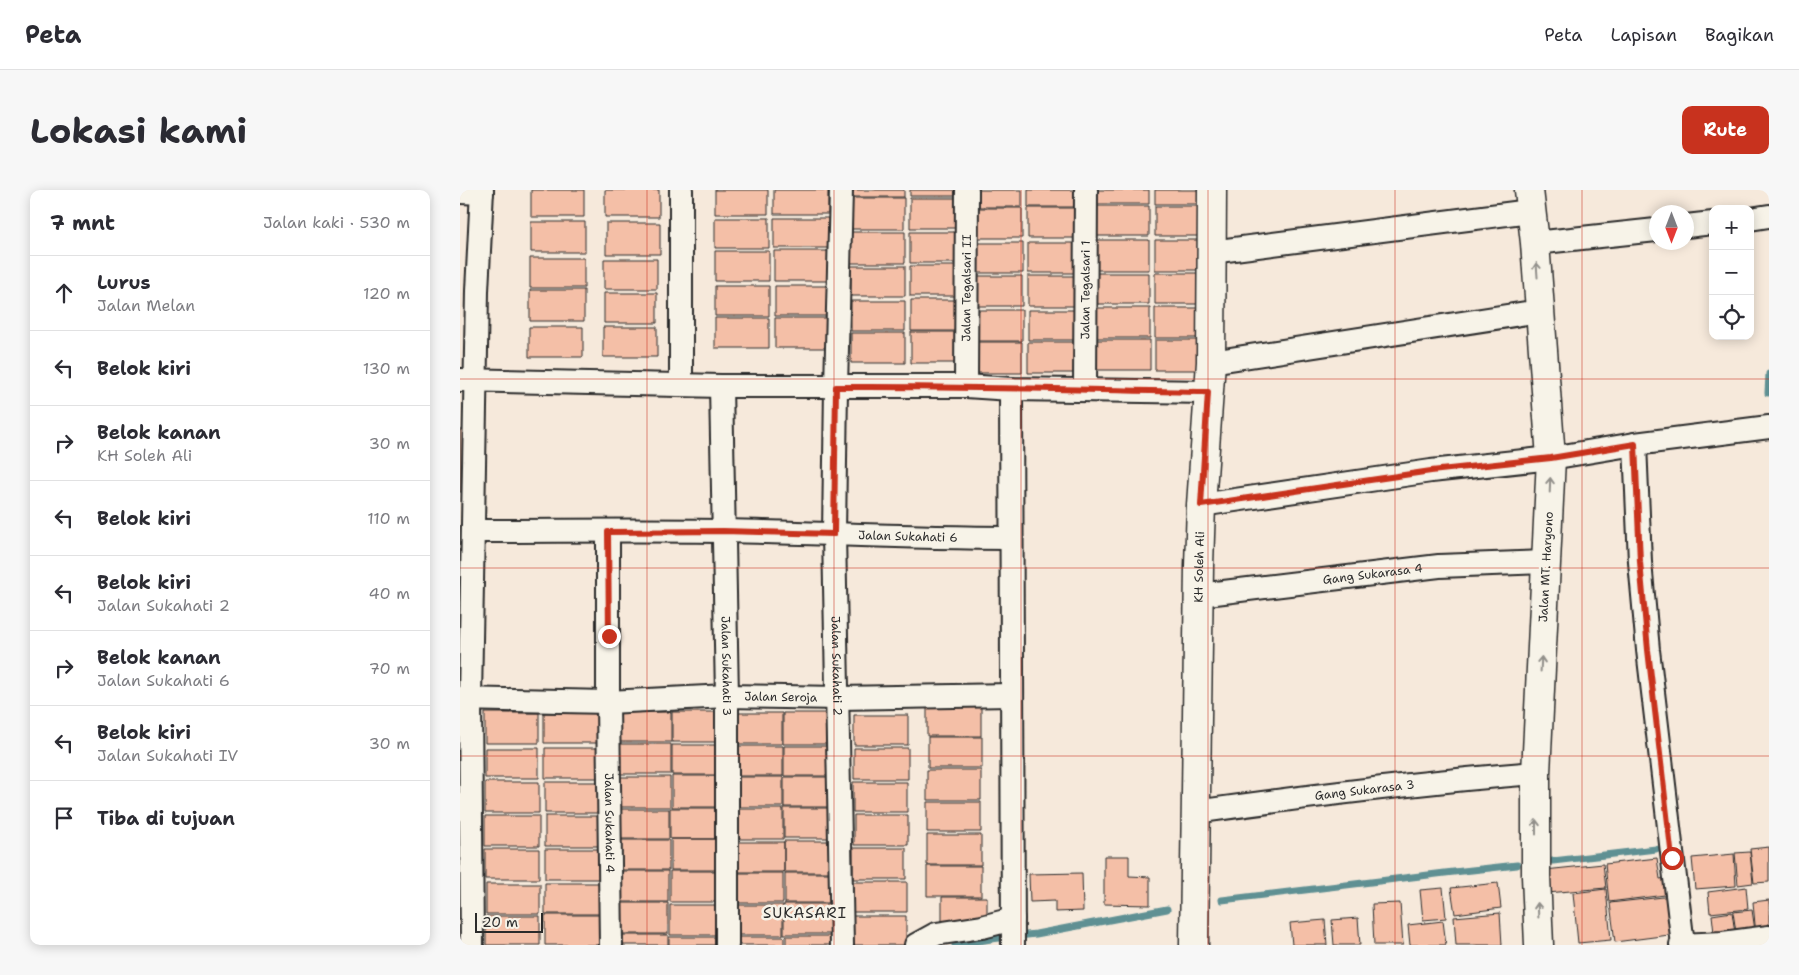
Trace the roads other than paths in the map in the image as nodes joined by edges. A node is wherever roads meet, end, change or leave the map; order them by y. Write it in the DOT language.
graph roads {
  1 [pos="681,190"];
  2 [pos="841,190"];
  3 [pos="967,190"];
  4 [pos="1086,190"];
  5 [pos="1212,190"];
  6 [pos="482,191"];
  7 [pos="460,192"];
  8 [pos="1530,201"];
  9 [pos="1769,216"];
  10 [pos="1754,218"];
  11 [pos="1709,223"];
  12 [pos="1694,225"];
  13 [pos="1649,231"];
  14 [pos="1535,243"];
  15 [pos="1211,252"];
  16 [pos="1540,312"];
  17 [pos="1211,362"];
  18 [pos="468,381"];
  19 [pos="681,385"];
  20 [pos="722,386"];
  21 [pos="966,386"];
  22 [pos="836,387"];
  23 [pos="1012,389"];
  24 [pos="1085,390"];
  25 [pos="1208,392"];
  26 [pos="1769,427"];
  27 [pos="1635,444"];
  28 [pos="1551,458"];
  29 [pos="1201,505"];
  30 [pos="474,530"];
  31 [pos="723,531"];
  32 [pos="608,532"];
  33 [pos="834,534"];
  34 [pos="1011,538"];
  35 [pos="1546,562"];
  36 [pos="1199,595"];
  37 [pos="1011,695"];
  38 [pos="727,696"];
  39 [pos="839,698"];
  40 [pos="465,699"];
  41 [pos="608,702"];
  42 [pos="1536,773"];
  43 [pos="1195,812"];
  44 [pos="1013,930"];
  45 [pos="1769,937"];
  46 [pos="472,945"];
  47 [pos="611,945"];
  48 [pos="727,945"];
  49 [pos="842,945"];
  50 [pos="916,945"];
  51 [pos="1194,945"];
  52 [pos="1539,945"];
  53 [pos="1682,945"];
  54 [pos="1691,945"];
  1 -- 19 [label="street"];
  2 -- 22 [label="street, Jalan Sukahati 2"];
  3 -- 21 [label="street, Jalan Tegalsari II"];
  4 -- 24 [label="street, Jalan Tegalsari 1"];
  5 -- 15 [label="street, KH Soleh Ali"];
  6 -- 7 [label="street"];
  6 -- 18 [label="street"];
  8 -- 14 [label="street, Jalan MT. Haryono"];
  8 -- 15 [label="street"];
  9 -- 10 [label="street"];
  11 -- 12 [label="street"];
  13 -- 14 [label="street"];
  16 -- 14 [label="street, Jalan MT. Haryono, one-way"];
  15 -- 17 [label="street, KH Soleh Ali"];
  16 -- 17 [label="street"];
  16 -- 28 [label="street, Jalan MT. Haryono"];
  17 -- 25 [label="street, KH Soleh Ali"];
  18 -- 19 [label="street"];
  18 -- 30 [label="street"];
  19 -- 20 [label="street"];
  20 -- 22 [label="street"];
  20 -- 31 [label="street, Jalan Sukahati 3"];
  21 -- 22 [label="street"];
  21 -- 23 [label="street"];
  22 -- 33 [label="street, Jalan Sukahati 2"];
  23 -- 24 [label="street"];
  23 -- 34 [label="street"];
  24 -- 25 [label="street"];
  25 -- 29 [label="street, KH Soleh Ali"];
  26 -- 27 [label="street"];
  27 -- 28 [label="street"];
  27 -- 53 [label="street"];
  28 -- 29 [label="street"];
  35 -- 28 [label="street, Jalan MT. Haryono, one-way"];
  29 -- 36 [label="street, KH Soleh Ali"];
  30 -- 32 [label="street, Jalan Sukahati 6"];
  30 -- 40 [label="street"];
  31 -- 32 [label="street, Jalan Sukahati 6"];
  31 -- 33 [label="street, Jalan Sukahati 6"];
  31 -- 38 [label="street, Jalan Sukahati 3"];
  32 -- 41 [label="street, Jalan Sukahati 4"];
  33 -- 34 [label="street, Jalan Sukahati 6"];
  33 -- 39 [label="street, Jalan Sukahati 2"];
  34 -- 37 [label="street"];
  35 -- 36 [label="street, Gang Sukarasa 4"];
  42 -- 35 [label="street, Jalan MT. Haryono, one-way"];
  36 -- 43 [label="street, KH Soleh Ali"];
  37 -- 39 [label="street, Jalan Seroja"];
  37 -- 44 [label="street"];
  38 -- 39 [label="street, Jalan Seroja"];
  38 -- 41 [label="street, Jalan Seroja"];
  38 -- 48 [label="street, Jalan Sukahati 3"];
  39 -- 49 [label="street, Jalan Sukahati 2"];
  40 -- 41 [label="street, Jalan Seroja"];
  40 -- 46 [label="street"];
  41 -- 47 [label="street, Jalan Sukahati 4"];
  42 -- 43 [label="street, Gang Sukarasa 3"];
  52 -- 42 [label="street, Jalan MT. Haryono, one-way"];
  43 -- 51 [label="street, KH Soleh Ali"];
  44 -- 50 [label="street"];
  45 -- 54 [label="street"];
  53 -- 54 [label="street"];
}
